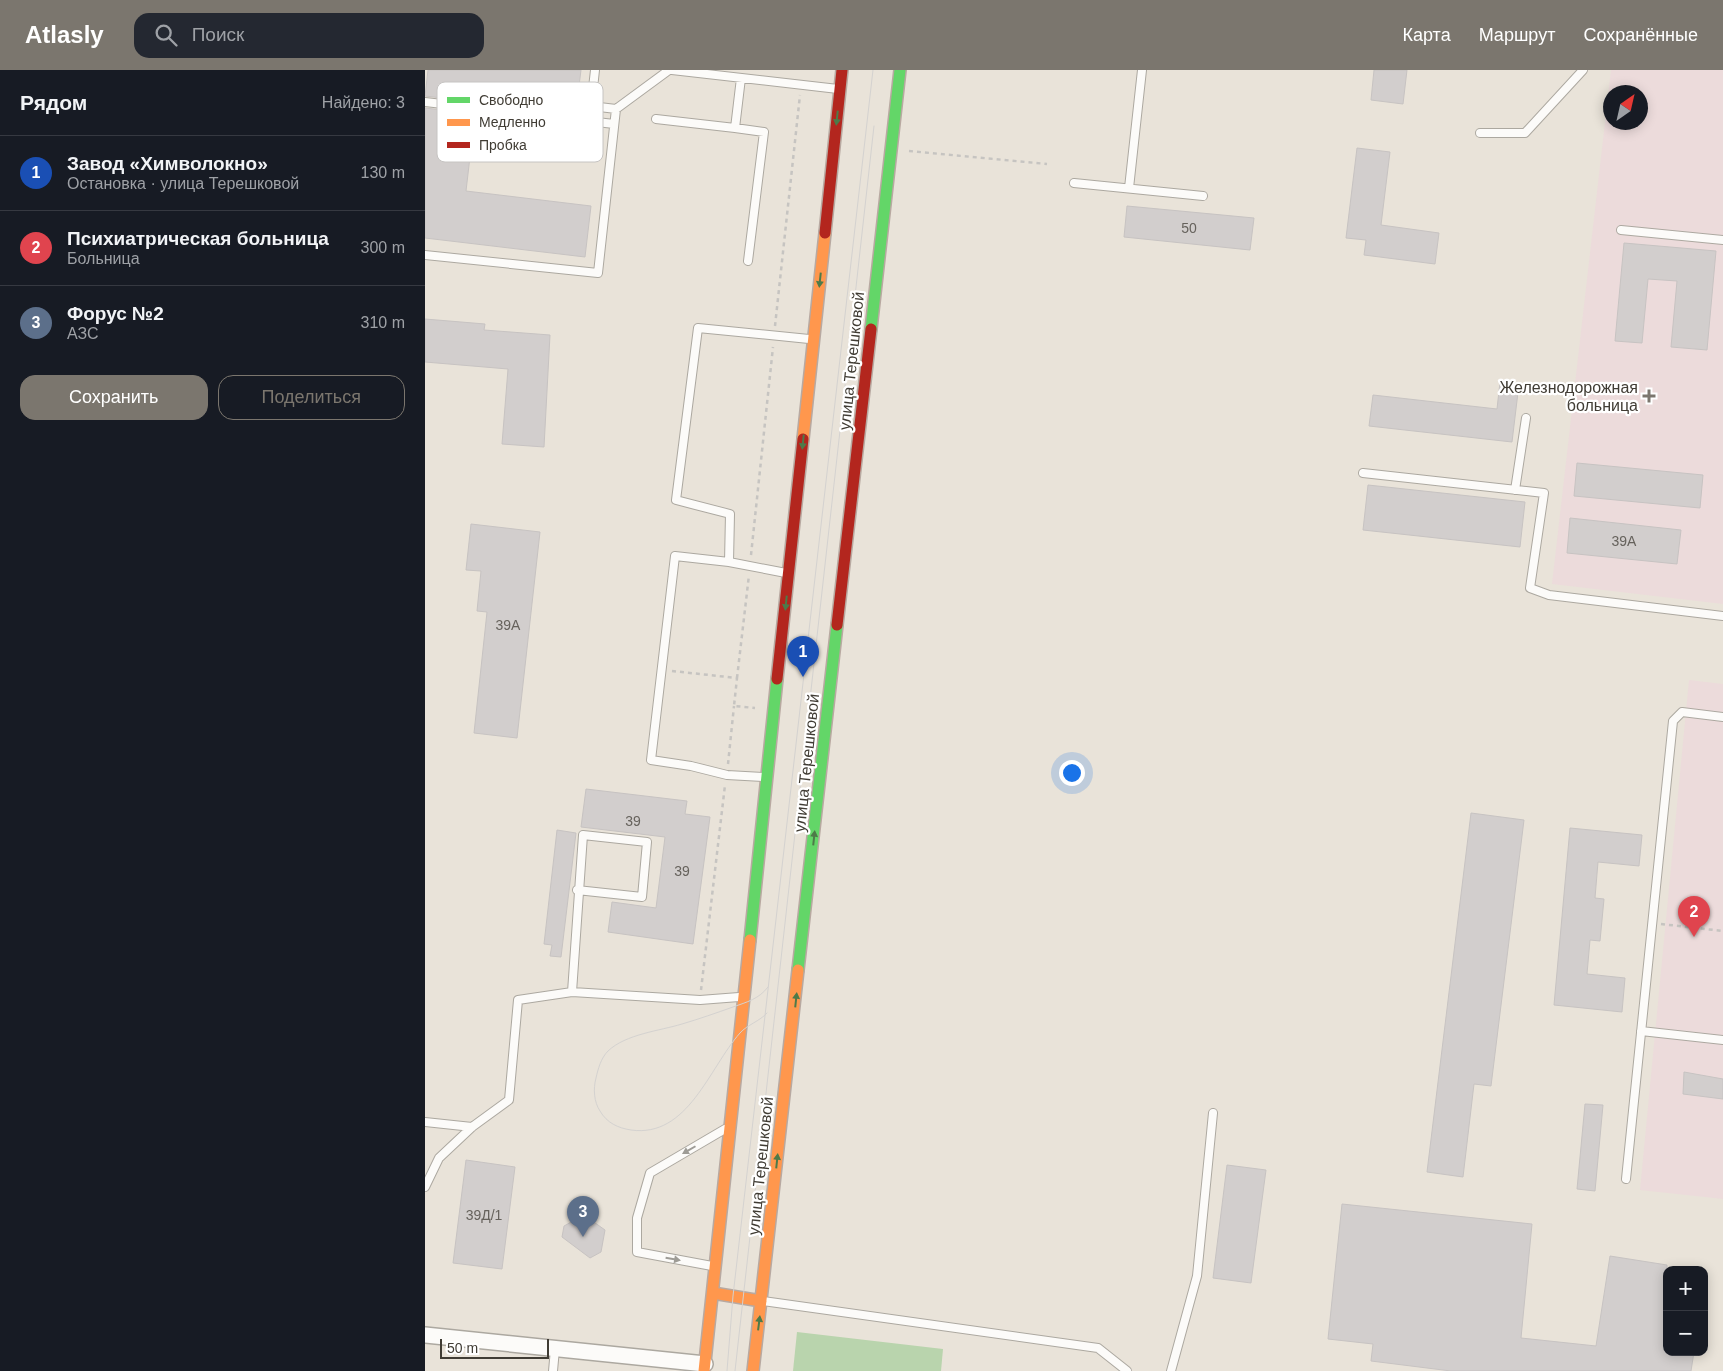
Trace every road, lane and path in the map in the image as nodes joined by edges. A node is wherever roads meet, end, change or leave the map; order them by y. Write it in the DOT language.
graph roads {
  1 [pos="671,70"];
  2 [pos="842,70"];
  3 [pos="899,70"];
  4 [pos="1142,70"];
  5 [pos="1583,70"];
  6 [pos="741,78"];
  7 [pos="801,85"];
  8 [pos="840,89"];
  9 [pos="603,107"];
  10 [pos="616,109"];
  11 [pos="656,119"];
  12 [pos="603,123"];
  13 [pos="614,124"];
  14 [pos="735,128"];
  15 [pos="1480,133"];
  16 [pos="891,150"];
  17 [pos="1047,164"];
  18 [pos="1074,183"];
  19 [pos="1129,188"];
  20 [pos="1203,196"];
  21 [pos="1621,230"];
  22 [pos="1723,240"];
  23 [pos="425,255"];
  24 [pos="748,261"];
  25 [pos="774,335"];
  26 [pos="813,339"];
  27 [pos="1526,418"];
  28 [pos="1363,473"];
  29 [pos="1515,490"];
  30 [pos="729,562"];
  31 [pos="750,565"];
  32 [pos="789,573"];
  33 [pos="1723,616"];
  34 [pos="663,669"];
  35 [pos="737,678"];
  36 [pos="734,706"];
  37 [pos="759,709"];
  38 [pos="1723,717"];
  39 [pos="727,775"];
  40 [pos="767,777"];
  41 [pos="577,890"];
  42 [pos="1652,923"];
  43 [pos="1723,931"];
  44 [pos="572,992"];
  45 [pos="744,996"];
  46 [pos="700,1000"];
  47 [pos="1641,1030"];
  48 [pos="1723,1040"];
  49 [pos="1213,1113"];
  50 [pos="425,1122"];
  51 [pos="731,1126"];
  52 [pos="471,1127"];
  53 [pos="1626,1179"];
  54 [pos="425,1187"];
  55 [pos="716,1267"];
  56 [pos="713,1293"];
  57 [pos="761,1301"];
  58 [pos="425,1335"];
  59 [pos="555,1349"];
  60 [pos="705,1368"];
  61 [pos="553,1371"];
  62 [pos="753,1371"];
  63 [pos="1127,1371"];
  64 [pos="1171,1371"];
  1 -- 6 [label="lane"];
  1 -- 10 [label="lane"];
  2 -- 8 [label="main road, улица Терешковой"];
  3 -- 16 [label="main road, улица Терешковой"];
  4 -- 19 [label="lane"];
  5 -- 15 [label="lane"];
  6 -- 7 [label="lane"];
  6 -- 14 [label="lane"];
  7 -- 8 [label="lane"];
  7 -- 25 [label="path"];
  8 -- 26 [label="main road, улица Терешковой, one-way"];
  9 -- 10 [label="lane"];
  10 -- 13 [label="lane"];
  11 -- 14 [label="lane"];
  12 -- 13 [label="lane"];
  13 -- 23 [label="lane"];
  14 -- 24 [label="lane"];
  16 -- 17 [label="path"];
  57 -- 16 [label="main road, улица Терешковой, one-way"];
  18 -- 19 [label="lane"];
  19 -- 20 [label="lane"];
  21 -- 22 [label="lane"];
  25 -- 26 [label="lane"];
  25 -- 30 [label="lane"];
  25 -- 31 [label="path"];
  26 -- 32 [label="main road, улица Терешковой, one-way"];
  27 -- 29 [label="lane"];
  28 -- 29 [label="lane"];
  29 -- 33 [label="lane"];
  30 -- 31 [label="lane"];
  30 -- 34 [label="lane"];
  31 -- 32 [label="lane"];
  31 -- 35 [label="path"];
  32 -- 40 [label="main road, улица Терешковой, one-way"];
  34 -- 35 [label="path"];
  34 -- 39 [label="lane"];
  35 -- 36 [label="path"];
  36 -- 37 [label="path"];
  36 -- 39 [label="path"];
  38 -- 42 [label="lane"];
  39 -- 40 [label="lane"];
  39 -- 46 [label="path"];
  40 -- 45 [label="main road, улица Терешковой"];
  41 -- 41 [label="lane"];
  41 -- 44 [label="lane"];
  42 -- 43 [label="path"];
  42 -- 47 [label="lane"];
  44 -- 46 [label="lane"];
  44 -- 52 [label="lane"];
  45 -- 46 [label="lane"];
  45 -- 51 [label="main road, улица Терешковой"];
  47 -- 48 [label="lane"];
  47 -- 53 [label="lane"];
  49 -- 64 [label="lane"];
  50 -- 52 [label="lane"];
  51 -- 55 [label="main road, улица Терешковой"];
  51 -- 55 [label="lane, one-way"];
  52 -- 54 [label="lane"];
  55 -- 56 [label="main road, улица Терешковой"];
  56 -- 57 [label="main road"];
  56 -- 60 [label="main road, улица Терешковой"];
  62 -- 57 [label="main road, улица Терешковой, one-way"];
  57 -- 63 [label="lane"];
  58 -- 59 [label="street"];
  59 -- 60 [label="street"];
  59 -- 61 [label="lane"];
}
